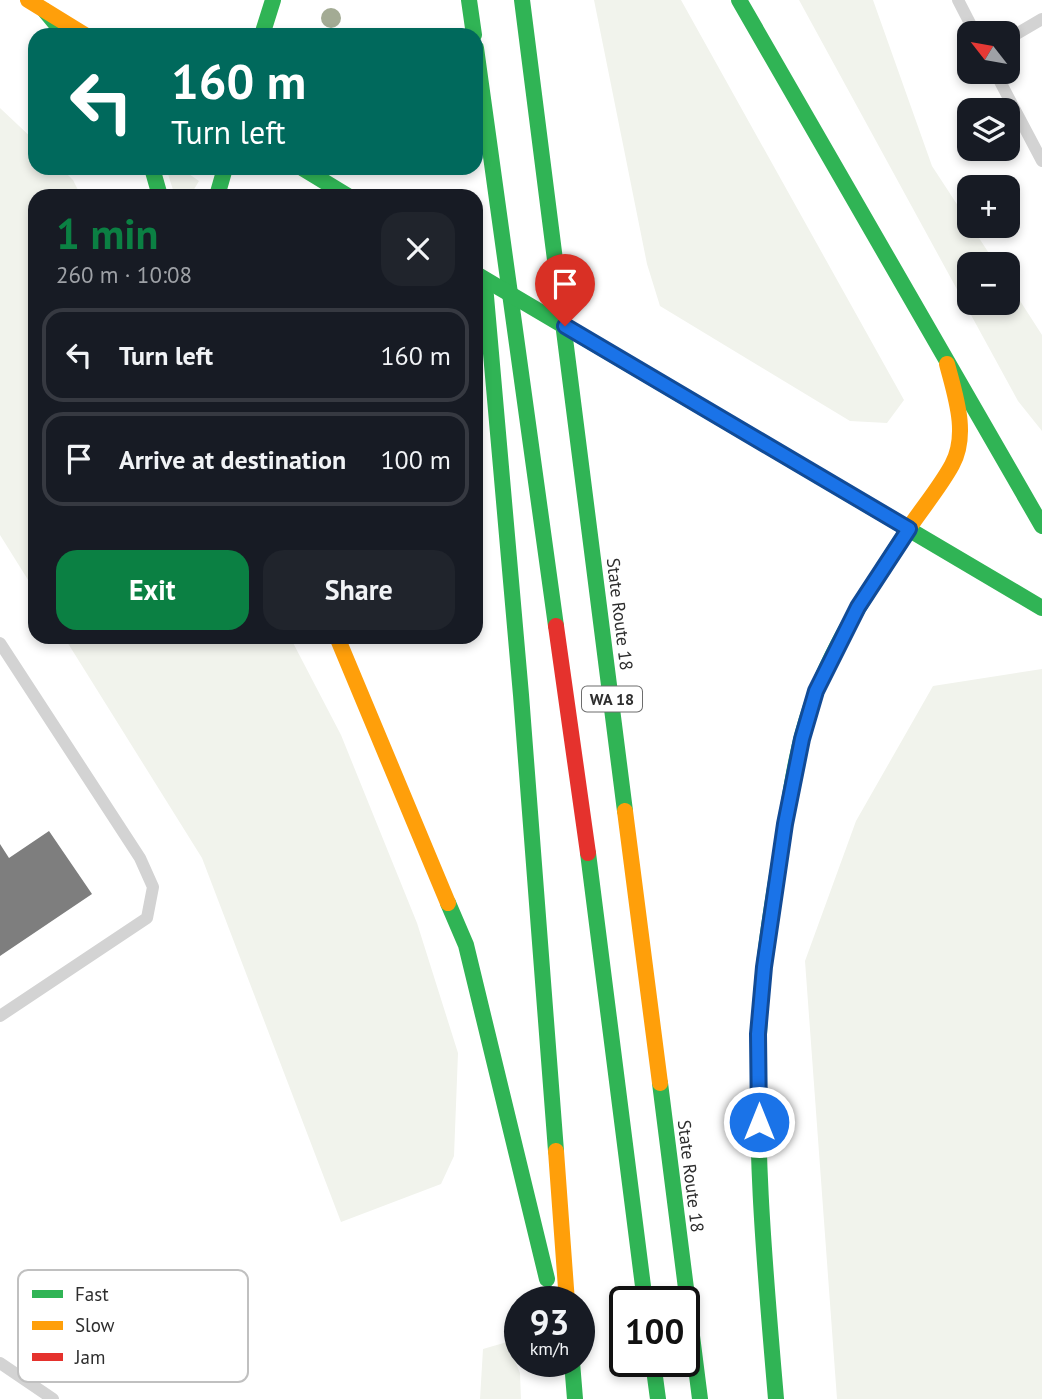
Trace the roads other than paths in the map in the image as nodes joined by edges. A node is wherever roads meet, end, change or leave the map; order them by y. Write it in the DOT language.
graph roads {
  1 [pos="28,0"];
  2 [pos="272,0"];
  3 [pos="468,0"];
  4 [pos="522,0"];
  5 [pos="739,0"];
  6 [pos="958,0"];
  7 [pos="45,10"];
  8 [pos="1042,19"];
  9 [pos="969,21"];
  10 [pos="59,28"];
  11 [pos="74,28"];
  12 [pos="264,28"];
  13 [pos="471,28"];
  14 [pos="1020,32"];
  15 [pos="1001,84"];
  16 [pos="483,99"];
  17 [pos="1042,161"];
  18 [pos="314,175"];
  19 [pos="478,175"];
  20 [pos="479,183"];
  21 [pos="336,189"];
  22 [pos="483,271"];
  23 [pos="483,300"];
  24 [pos="947,364"];
  25 [pos="1042,526"];
  26 [pos="909,529"];
  27 [pos="1042,608"];
  28 [pos="0,643"];
  29 [pos="340,644"];
  30 [pos="0,1016"];
  31 [pos="548,1286"];
  32 [pos="566,1286"];
  33 [pos="643,1286"];
  34 [pos="0,1363"];
  35 [pos="18,1375"];
  36 [pos="571,1377"];
  37 [pos="655,1377"];
  38 [pos="28,1382"];
  39 [pos="574,1395"];
  40 [pos="53,1399"];
  41 [pos="658,1399"];
  42 [pos="700,1399"];
  43 [pos="776,1399"];
  1 -- 7 [label="main road"];
  2 -- 12 [label="main road"];
  3 -- 13 [label="main road"];
  4 -- 42 [label="main road, State Route 18 / WA 18"];
  5 -- 24 [label="main road"];
  6 -- 9 [label="lane"];
  7 -- 10 [label="main road"];
  7 -- 11 [label="main road"];
  8 -- 14 [label="lane"];
  15 -- 17 [label="lane"];
  16 -- 33 [label="main road, WA 18"];
  18 -- 21 [label="main road"];
  19 -- 20 [label="main road"];
  22 -- 26 [label="main road, bridge"];
  23 -- 32 [label="main road"];
  24 -- 25 [label="main road"];
  24 -- 26 [label="main road"];
  26 -- 27 [label="main road"];
  26 -- 43 [label="main road"];
  28 -- 30 [label="lane"];
  29 -- 31 [label="main road"];
  34 -- 35 [label="lane"];
  36 -- 39 [label="main road"];
  37 -- 41 [label="main road"];
  38 -- 40 [label="lane"];
}
